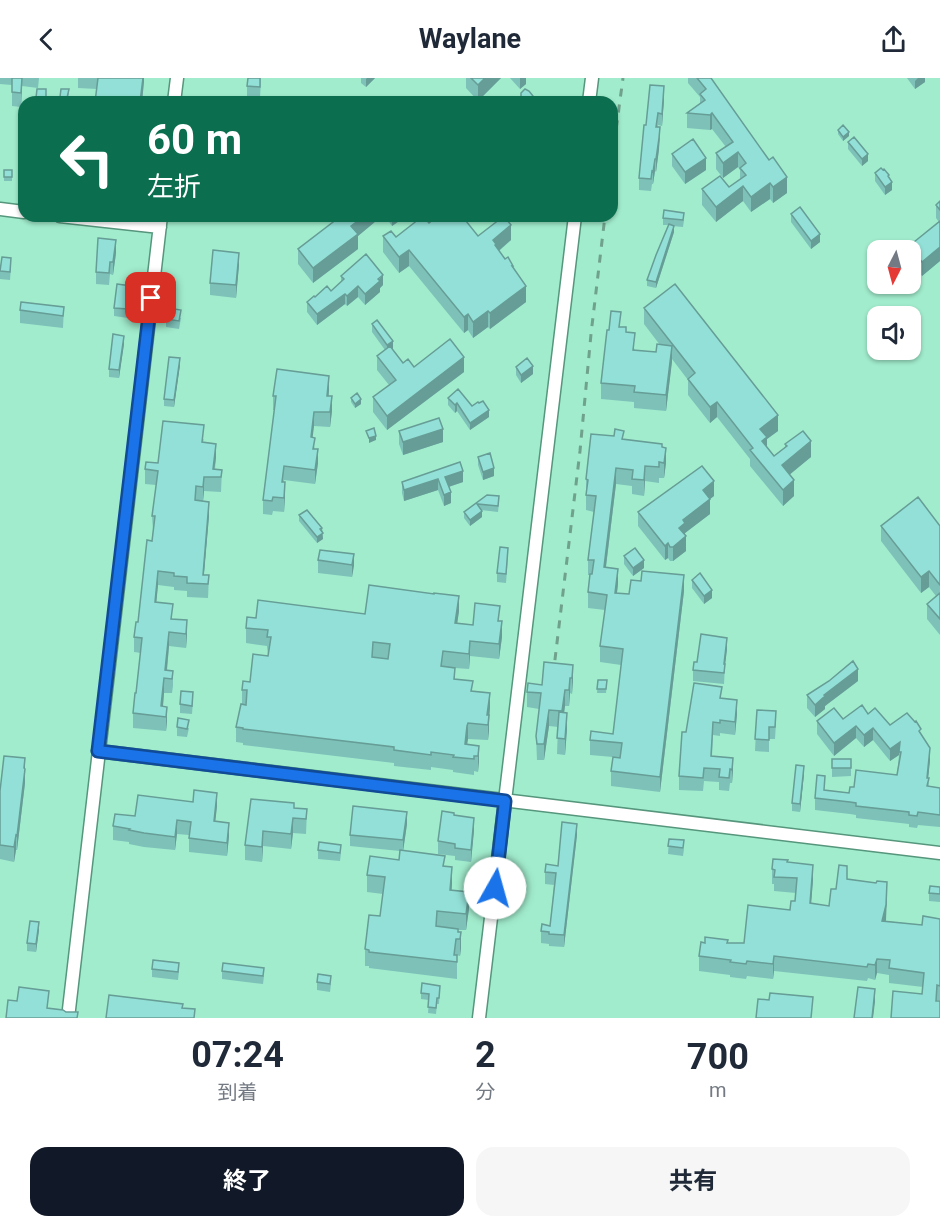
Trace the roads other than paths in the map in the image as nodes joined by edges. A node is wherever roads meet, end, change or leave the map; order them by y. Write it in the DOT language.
graph roads {
  1 [pos="177,78"];
  2 [pos="592,78"];
  3 [pos="175,96"];
  4 [pos="590,96"];
  5 [pos="0,209"];
  6 [pos="18,211"];
  7 [pos="160,222"];
  8 [pos="574,222"];
  9 [pos="98,751"];
  10 [pos="505,801"];
  11 [pos="940,853"];
  12 [pos="68,1018"];
  13 [pos="479,1018"];
  1 -- 3 [label="lane"];
  2 -- 4 [label="lane"];
  5 -- 6 [label="lane"];
  7 -- 9 [label="lane"];
  8 -- 10 [label="lane"];
  9 -- 10 [label="lane"];
  9 -- 12 [label="lane"];
  10 -- 11 [label="lane"];
  10 -- 13 [label="lane"];
}
